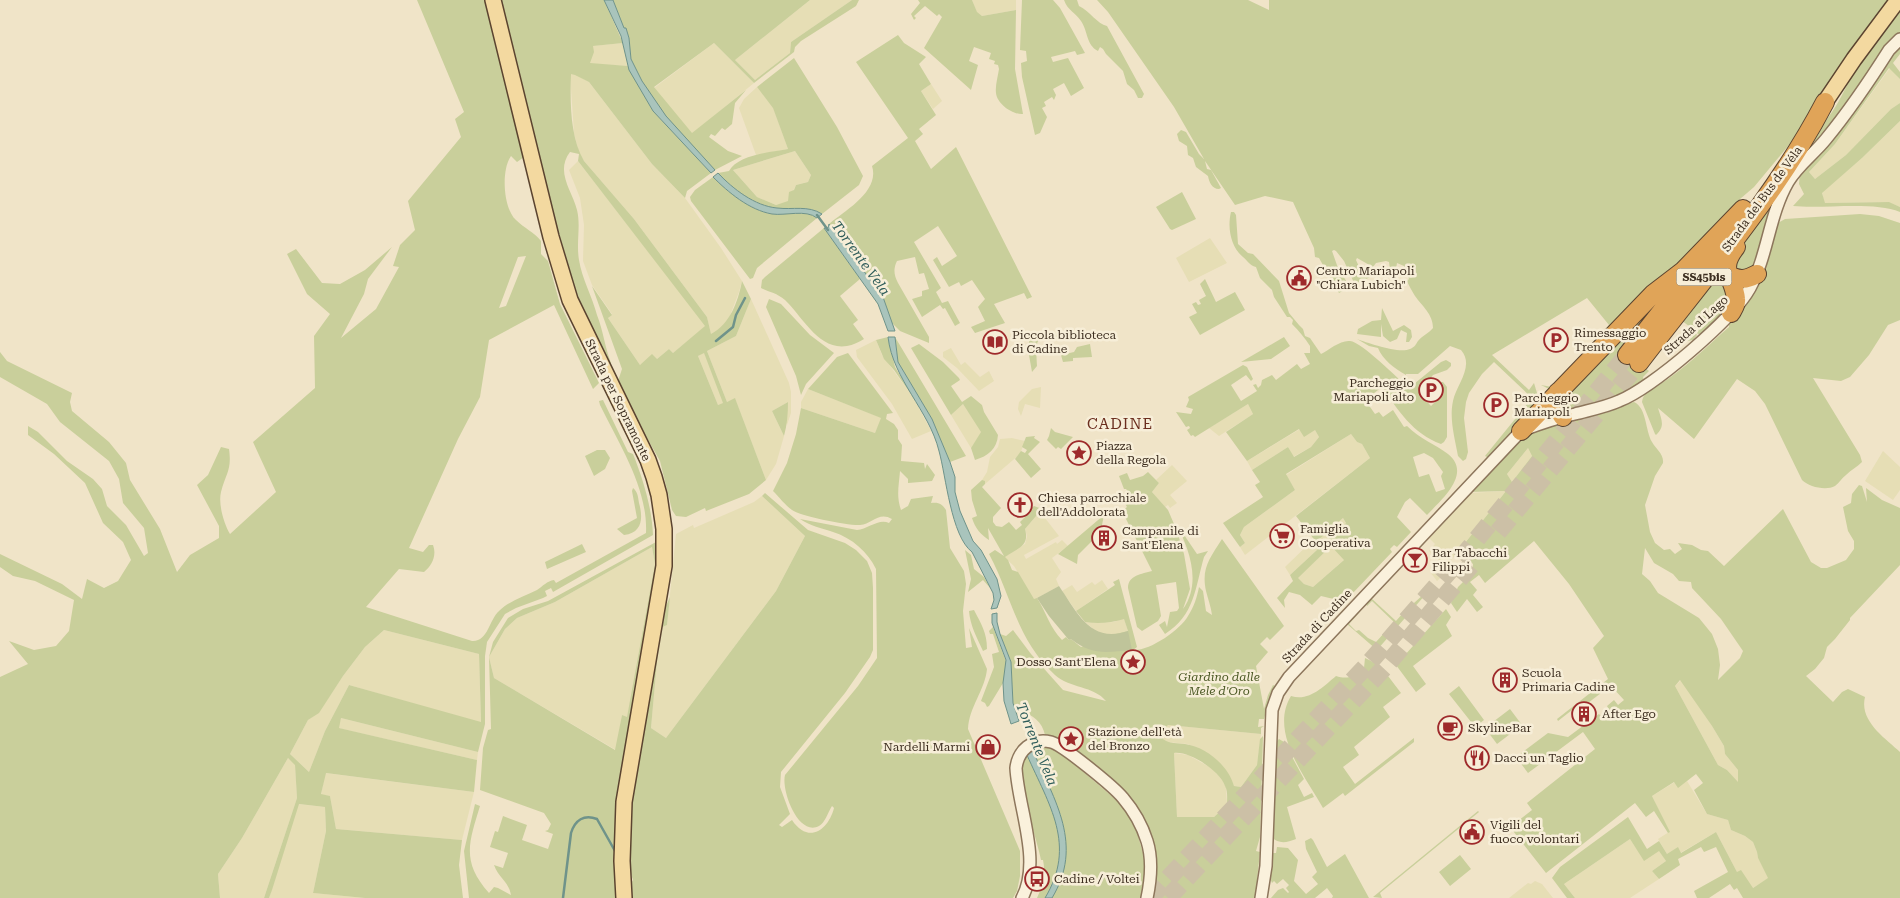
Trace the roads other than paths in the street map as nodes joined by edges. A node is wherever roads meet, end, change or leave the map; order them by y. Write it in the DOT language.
graph roads {
  1 [pos="493,0"];
  2 [pos="1898,0"];
  3 [pos="1900,39"];
  4 [pos="1825,102"];
  5 [pos="1770,190"];
  6 [pos="1743,208"];
  7 [pos="1728,274"];
  8 [pos="1757,274"];
  9 [pos="1731,314"];
  10 [pos="1558,392"];
  11 [pos="1563,417"];
  12 [pos="1521,431"];
  13 [pos="624,898"];
  14 [pos="1022,898"];
  15 [pos="1147,898"];
  16 [pos="1261,898"];
  1 -- 13 [label="main road, Strada per Sopramonte"];
  2 -- 4 [label="main road, Strada del Bus de Véla / SS45bis"];
  3 -- 8 [label="street, Strada al Lago"];
  4 -- 5 [label="highway, Strada del Bus de Véla / SS45bis"];
  4 -- 6 [label="highway, Strada del Bus de Véla / SS45bis"];
  5 -- 6 [label="highway, Strada del Bus de Véla / SS45bis"];
  5 -- 7 [label="highway"];
  6 -- 10 [label="highway"];
  7 -- 8 [label="highway"];
  7 -- 9 [label="highway"];
  8 -- 9 [label="street, Strada al Lago"];
  9 -- 11 [label="street, Strada al Lago"];
  10 -- 11 [label="highway"];
  10 -- 12 [label="highway"];
  11 -- 12 [label="street, Strada al Lago"];
  12 -- 16 [label="street, Strada di Cadine"];
  14 -- 15 [label="street"];
}
